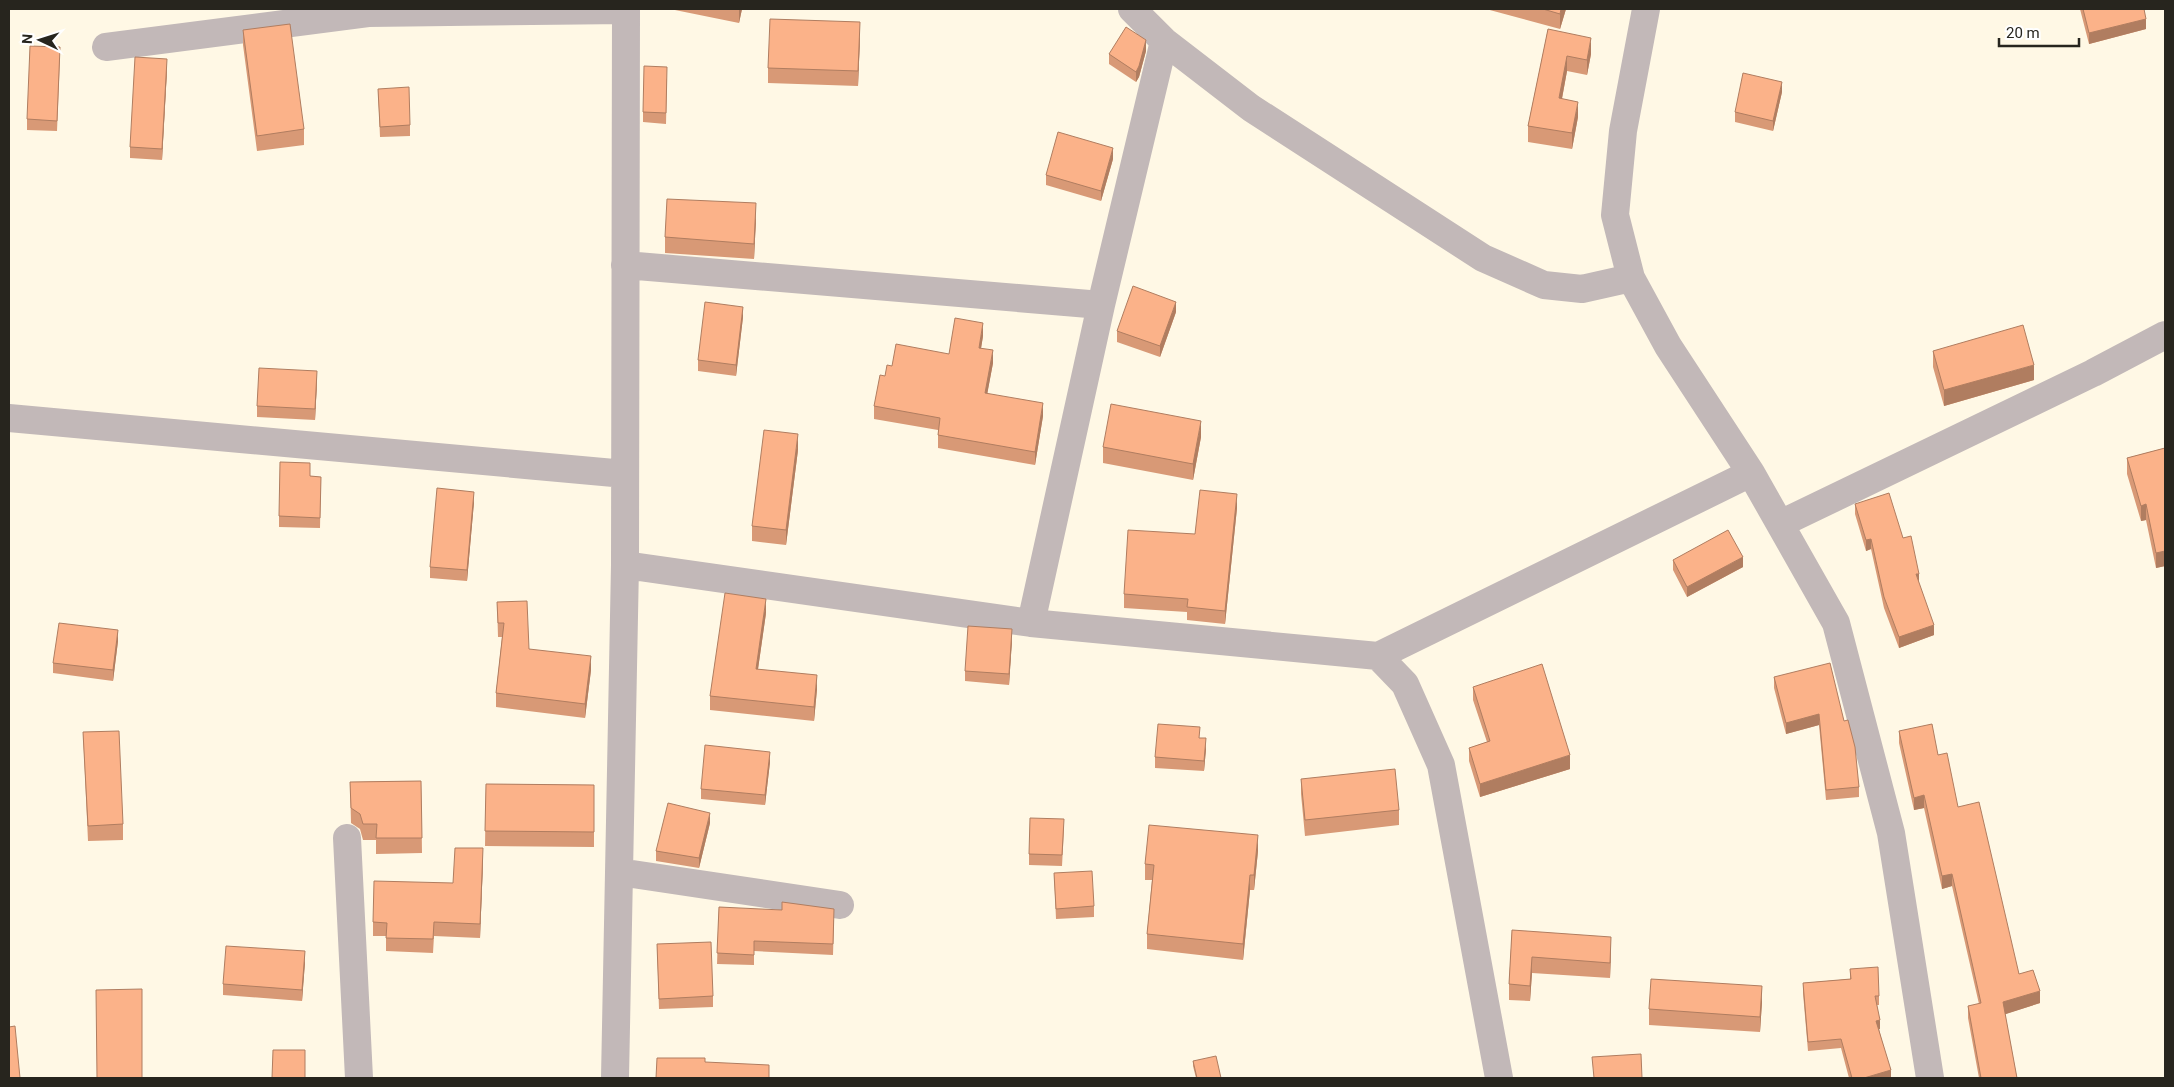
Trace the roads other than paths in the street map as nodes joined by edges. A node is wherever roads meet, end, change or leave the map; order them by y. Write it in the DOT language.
graph roads {
  1 [pos="626,9"];
  2 [pos="1132,9"];
  3 [pos="1646,9"];
  4 [pos="1164,41"];
  5 [pos="106,47"];
  6 [pos="625,265"];
  7 [pos="1631,278"];
  8 [pos="1101,304"];
  9 [pos="2165,335"];
  10 [pos="9,418"];
  11 [pos="1751,473"];
  12 [pos="625,474"];
  13 [pos="1780,524"];
  14 [pos="624,565"];
  15 [pos="1031,623"];
  16 [pos="1378,656"];
  17 [pos="347,838"];
  18 [pos="618,872"];
  19 [pos="840,905"];
  20 [pos="359,1078"];
  21 [pos="615,1078"];
  22 [pos="1499,1078"];
  23 [pos="1930,1078"];
  1 -- 5 [label="street"];
  1 -- 6 [label="street"];
  2 -- 4 [label="street"];
  3 -- 7 [label="street"];
  4 -- 7 [label="street"];
  4 -- 8 [label="street"];
  6 -- 8 [label="street"];
  6 -- 12 [label="street"];
  7 -- 11 [label="street"];
  8 -- 15 [label="street"];
  9 -- 13 [label="street"];
  10 -- 12 [label="street"];
  11 -- 13 [label="street"];
  11 -- 16 [label="street"];
  12 -- 14 [label="street"];
  13 -- 23 [label="street"];
  14 -- 15 [label="street"];
  14 -- 18 [label="street"];
  15 -- 16 [label="street"];
  16 -- 22 [label="street"];
  17 -- 20 [label="street"];
  18 -- 19 [label="street"];
  18 -- 21 [label="street"];
}
